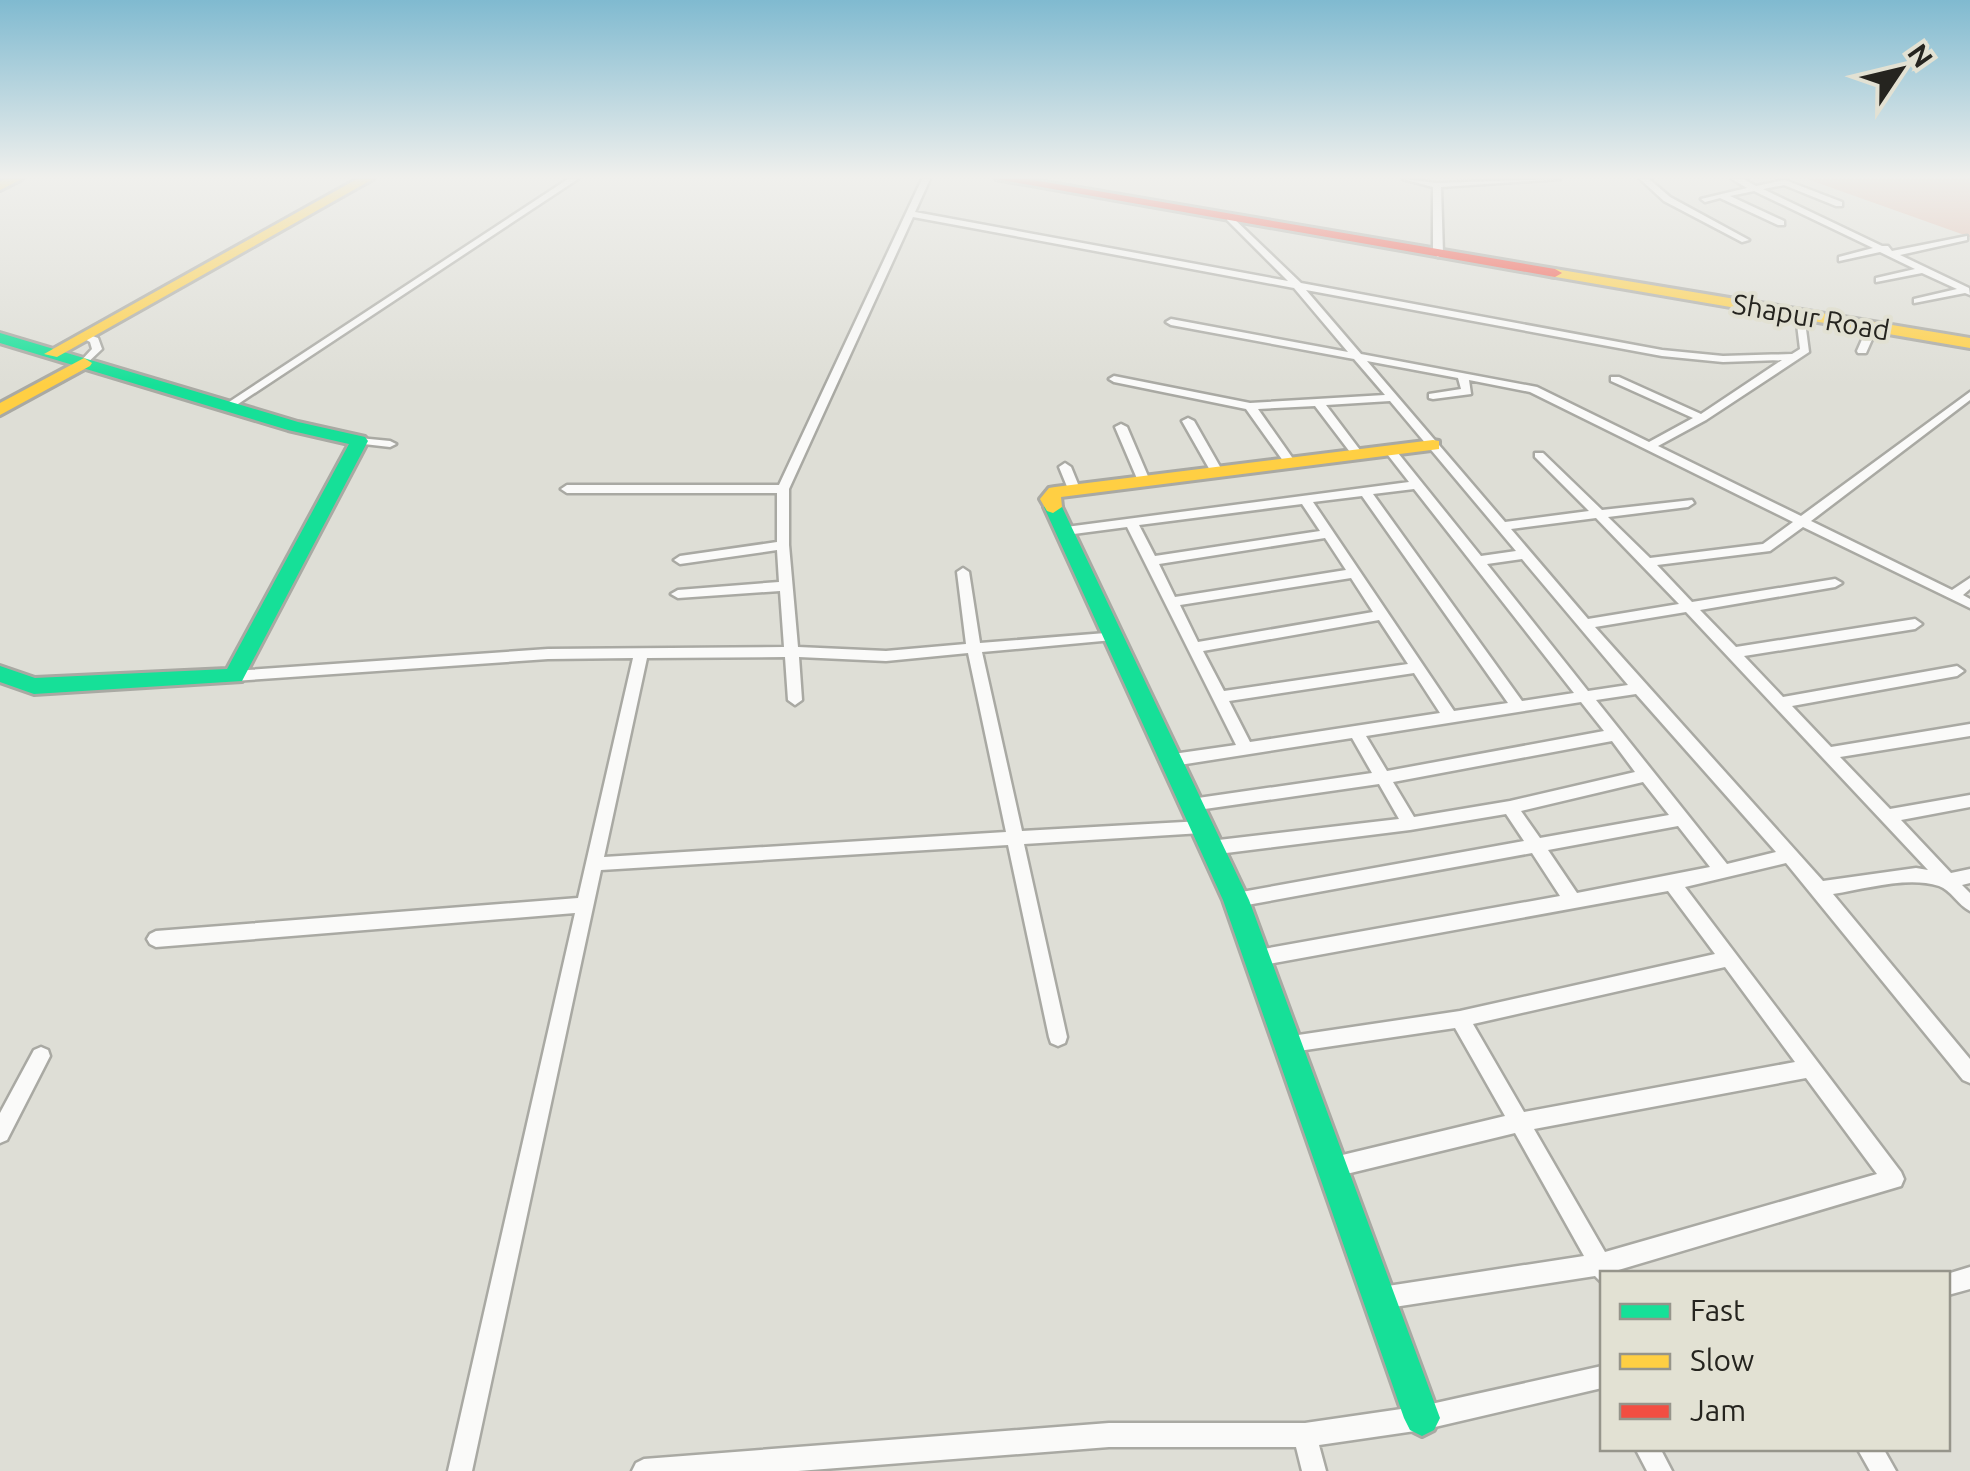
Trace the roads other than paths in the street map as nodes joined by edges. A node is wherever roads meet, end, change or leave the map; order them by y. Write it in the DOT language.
graph roads {
  1 [pos="244,248"];
  2 [pos="470,248"];
  3 [pos="894,248"];
  4 [pos="1096,248"];
  5 [pos="1260,248"];
  6 [pos="1401,248"];
  7 [pos="1438,248"];
  8 [pos="1883,248"];
  9 [pos="1909,248"];
  10 [pos="1890,251"];
  11 [pos="1438,254"];
  12 [pos="1842,260"];
  13 [pos="1926,269"];
  14 [pos="1879,280"];
  15 [pos="1296,284"];
  16 [pos="1968,291"];
  17 [pos="1917,300"];
  18 [pos="1802,316"];
  19 [pos="1172,322"];
  20 [pos="1872,328"];
  21 [pos="84,336"];
  22 [pos="0,338"];
  23 [pos="1970,344"];
  24 [pos="1862,352"];
  25 [pos="52,354"];
  26 [pos="1359,357"];
  27 [pos="1792,357"];
  28 [pos="84,363"];
  29 [pos="1463,376"];
  30 [pos="1615,378"];
  31 [pos="1114,379"];
  32 [pos="1433,396"];
  33 [pos="1970,396"];
  34 [pos="1393,398"];
  35 [pos="1318,402"];
  36 [pos="228,406"];
  37 [pos="1250,406"];
  38 [pos="0,410"];
  39 [pos="1702,418"];
  40 [pos="1188,421"];
  41 [pos="1121,427"];
  42 [pos="359,441"];
  43 [pos="390,444"];
  44 [pos="1433,445"];
  45 [pos="1651,445"];
  46 [pos="1390,450"];
  47 [pos="1357,454"];
  48 [pos="1538,455"];
  49 [pos="1290,463"];
  50 [pos="1217,472"];
  51 [pos="1144,482"];
  52 [pos="1417,485"];
  53 [pos="566,489"];
  54 [pos="783,489"];
  55 [pos="1364,492"];
  56 [pos="1306,501"];
  57 [pos="1688,504"];
  58 [pos="1600,515"];
  59 [pos="1801,521"];
  60 [pos="1132,522"];
  61 [pos="1502,526"];
  62 [pos="1066,531"];
  63 [pos="1328,534"];
  64 [pos="783,545"];
  65 [pos="1526,554"];
  66 [pos="680,560"];
  67 [pos="1152,561"];
  68 [pos="1477,561"];
  69 [pos="1647,562"];
  70 [pos="963,572"];
  71 [pos="1355,573"];
  72 [pos="1970,582"];
  73 [pos="1835,583"];
  74 [pos="787,586"];
  75 [pos="678,594"];
  76 [pos="1954,596"];
  77 [pos="1172,602"];
  78 [pos="1970,604"];
  79 [pos="1688,606"];
  80 [pos="1382,615"];
  81 [pos="1585,624"];
  82 [pos="1914,624"];
  83 [pos="1112,636"];
  84 [pos="1196,648"];
  85 [pos="974,649"];
  86 [pos="641,652"];
  87 [pos="792,652"];
  88 [pos="1731,654"];
  89 [pos="1417,668"];
  90 [pos="1957,671"];
  91 [pos="0,674"];
  92 [pos="234,676"];
  93 [pos="1639,688"];
  94 [pos="1221,697"];
  95 [pos="1585,697"];
  96 [pos="795,700"];
  97 [pos="1778,703"];
  98 [pos="1520,707"];
  99 [pos="1450,718"];
  100 [pos="1970,730"];
  101 [pos="1357,734"];
  102 [pos="1615,736"];
  103 [pos="1245,748"];
  104 [pos="1827,753"];
  105 [pos="1173,760"];
  106 [pos="1647,775"];
  107 [pos="1382,778"];
  108 [pos="1970,801"];
  109 [pos="1192,805"];
  110 [pos="1510,807"];
  111 [pos="1887,816"];
  112 [pos="1682,819"];
  113 [pos="1410,824"];
  114 [pos="1206,837"];
  115 [pos="1016,840"];
  116 [pos="1535,846"];
  117 [pos="1789,856"];
  118 [pos="596,864"];
  119 [pos="1722,870"];
  120 [pos="1970,876"];
  121 [pos="1947,881"];
  122 [pos="1672,884"];
  123 [pos="1819,890"];
  124 [pos="1236,900"];
  125 [pos="1572,900"];
  126 [pos="1970,904"];
  127 [pos="584,906"];
  128 [pos="156,939"];
  129 [pos="1258,958"];
  130 [pos="1727,960"];
  131 [pos="1460,1019"];
  132 [pos="1058,1038"];
  133 [pos="1286,1044"];
  134 [pos="41,1056"];
  135 [pos="1810,1068"];
  136 [pos="1970,1074"];
  137 [pos="1521,1122"];
  138 [pos="0,1133"];
  139 [pos="1334,1167"];
  140 [pos="1603,1268"];
  141 [pos="1381,1298"];
  142 [pos="1600,1376"];
  143 [pos="1422,1418"];
  144 [pos="1306,1435"];
  145 [pos="856,1463"];
  146 [pos="460,1471"];
  147 [pos="647,1471"];
  148 [pos="1314,1471"];
  1 -- 21 [label="street"];
  2 -- 36 [label="street"];
  3 -- 54 [label="street"];
  4 -- 15 [label="street"];
  5 -- 15 [label="street"];
  6 -- 11 [label="street, Shapur Road"];
  7 -- 11 [label="street"];
  8 -- 10 [label="street"];
  9 -- 10 [label="street"];
  10 -- 12 [label="street"];
  10 -- 13 [label="street"];
  11 -- 18 [label="street, Shapur Road"];
  13 -- 14 [label="street"];
  13 -- 16 [label="street"];
  15 -- 26 [label="street"];
  15 -- 27 [label="street"];
  16 -- 17 [label="street"];
  18 -- 20 [label="street, Shapur Road"];
  18 -- 27 [label="street"];
  19 -- 26 [label="street"];
  20 -- 23 [label="street, Shapur Road"];
  20 -- 24 [label="street"];
  21 -- 25 [label="street"];
  21 -- 28 [label="street"];
  22 -- 25 [label="street"];
  25 -- 28 [label="street"];
  26 -- 29 [label="street"];
  26 -- 34 [label="street"];
  27 -- 39 [label="street"];
  28 -- 36 [label="street"];
  28 -- 38 [label="street"];
  29 -- 32 [label="street"];
  29 -- 45 [label="street"];
  30 -- 39 [label="street"];
  31 -- 37 [label="street"];
  33 -- 59 [label="street"];
  34 -- 35 [label="street"];
  34 -- 44 [label="street"];
  35 -- 37 [label="street"];
  35 -- 47 [label="street"];
  36 -- 42 [label="street"];
  37 -- 49 [label="street"];
  39 -- 45 [label="street"];
  40 -- 50 [label="street"];
  41 -- 51 [label="street"];
  42 -- 43 [label="street"];
  42 -- 92 [label="street"];
  44 -- 46 [label="street"];
  44 -- 61 [label="street"];
  45 -- 59 [label="street"];
  46 -- 47 [label="street"];
  46 -- 52 [label="street"];
  47 -- 49 [label="street"];
  48 -- 58 [label="street"];
  49 -- 50 [label="street"];
  50 -- 51 [label="street"];
  51 -- 62 [label="street"];
  52 -- 55 [label="street"];
  52 -- 68 [label="street"];
  53 -- 54 [label="street"];
  54 -- 64 [label="street"];
  55 -- 56 [label="street"];
  55 -- 98 [label="street"];
  56 -- 60 [label="street"];
  56 -- 63 [label="street"];
  57 -- 58 [label="street"];
  58 -- 61 [label="street"];
  58 -- 69 [label="street"];
  59 -- 69 [label="street"];
  59 -- 76 [label="street"];
  60 -- 62 [label="street"];
  60 -- 67 [label="street"];
  61 -- 65 [label="street"];
  62 -- 83 [label="street"];
  63 -- 67 [label="street"];
  63 -- 71 [label="street"];
  64 -- 66 [label="street"];
  64 -- 74 [label="street"];
  65 -- 68 [label="street"];
  65 -- 81 [label="street"];
  67 -- 77 [label="street"];
  68 -- 95 [label="street"];
  69 -- 79 [label="street"];
  70 -- 85 [label="street"];
  71 -- 77 [label="street"];
  71 -- 80 [label="street"];
  72 -- 76 [label="street"];
  73 -- 79 [label="street"];
  74 -- 75 [label="street"];
  74 -- 87 [label="street"];
  76 -- 78 [label="street"];
  77 -- 84 [label="street"];
  79 -- 81 [label="street"];
  79 -- 88 [label="street"];
  80 -- 84 [label="street"];
  80 -- 89 [label="street"];
  81 -- 93 [label="street"];
  82 -- 88 [label="street"];
  83 -- 85 [label="street"];
  83 -- 105 [label="street"];
  84 -- 94 [label="street"];
  85 -- 87 [label="street"];
  85 -- 115 [label="street"];
  86 -- 87 [label="street"];
  86 -- 92 [label="street"];
  86 -- 118 [label="street"];
  87 -- 96 [label="street"];
  88 -- 97 [label="street"];
  89 -- 94 [label="street"];
  89 -- 99 [label="street"];
  90 -- 97 [label="street"];
  91 -- 92 [label="street"];
  93 -- 95 [label="street"];
  93 -- 117 [label="street"];
  94 -- 103 [label="street"];
  95 -- 98 [label="street"];
  95 -- 102 [label="street"];
  97 -- 104 [label="street"];
  98 -- 99 [label="street"];
  99 -- 101 [label="street"];
  100 -- 104 [label="street"];
  101 -- 103 [label="street"];
  101 -- 107 [label="street"];
  102 -- 106 [label="street"];
  102 -- 107 [label="street"];
  103 -- 105 [label="street"];
  104 -- 111 [label="street"];
  105 -- 109 [label="street"];
  106 -- 110 [label="street"];
  106 -- 112 [label="street"];
  107 -- 109 [label="street"];
  107 -- 113 [label="street"];
  108 -- 111 [label="street"];
  109 -- 114 [label="street"];
  110 -- 113 [label="street"];
  110 -- 116 [label="street"];
  111 -- 121 [label="street"];
  112 -- 116 [label="street"];
  112 -- 119 [label="street"];
  113 -- 114 [label="street"];
  114 -- 115 [label="street"];
  114 -- 124 [label="street"];
  115 -- 118 [label="street"];
  115 -- 132 [label="street"];
  116 -- 124 [label="street"];
  116 -- 125 [label="street"];
  117 -- 119 [label="street"];
  117 -- 123 [label="street"];
  118 -- 127 [label="street"];
  119 -- 122 [label="street"];
  120 -- 121 [label="street"];
  121 -- 123 [label="street"];
  121 -- 126 [label="street"];
  122 -- 125 [label="street"];
  122 -- 130 [label="street"];
  123 -- 136 [label="street"];
  124 -- 129 [label="street"];
  125 -- 129 [label="street"];
  127 -- 128 [label="street"];
  127 -- 146 [label="street"];
  129 -- 133 [label="street"];
  130 -- 131 [label="street"];
  130 -- 135 [label="street"];
  131 -- 133 [label="street"];
  131 -- 137 [label="street"];
  133 -- 139 [label="street"];
  134 -- 138 [label="street"];
  135 -- 137 [label="street"];
  135 -- 140 [label="street"];
  137 -- 139 [label="street"];
  137 -- 140 [label="street"];
  139 -- 141 [label="street"];
  140 -- 141 [label="street"];
  141 -- 143 [label="street"];
  142 -- 143 [label="street"];
  143 -- 144 [label="street"];
  144 -- 145 [label="street"];
  144 -- 148 [label="street"];
  145 -- 147 [label="street"];
}
